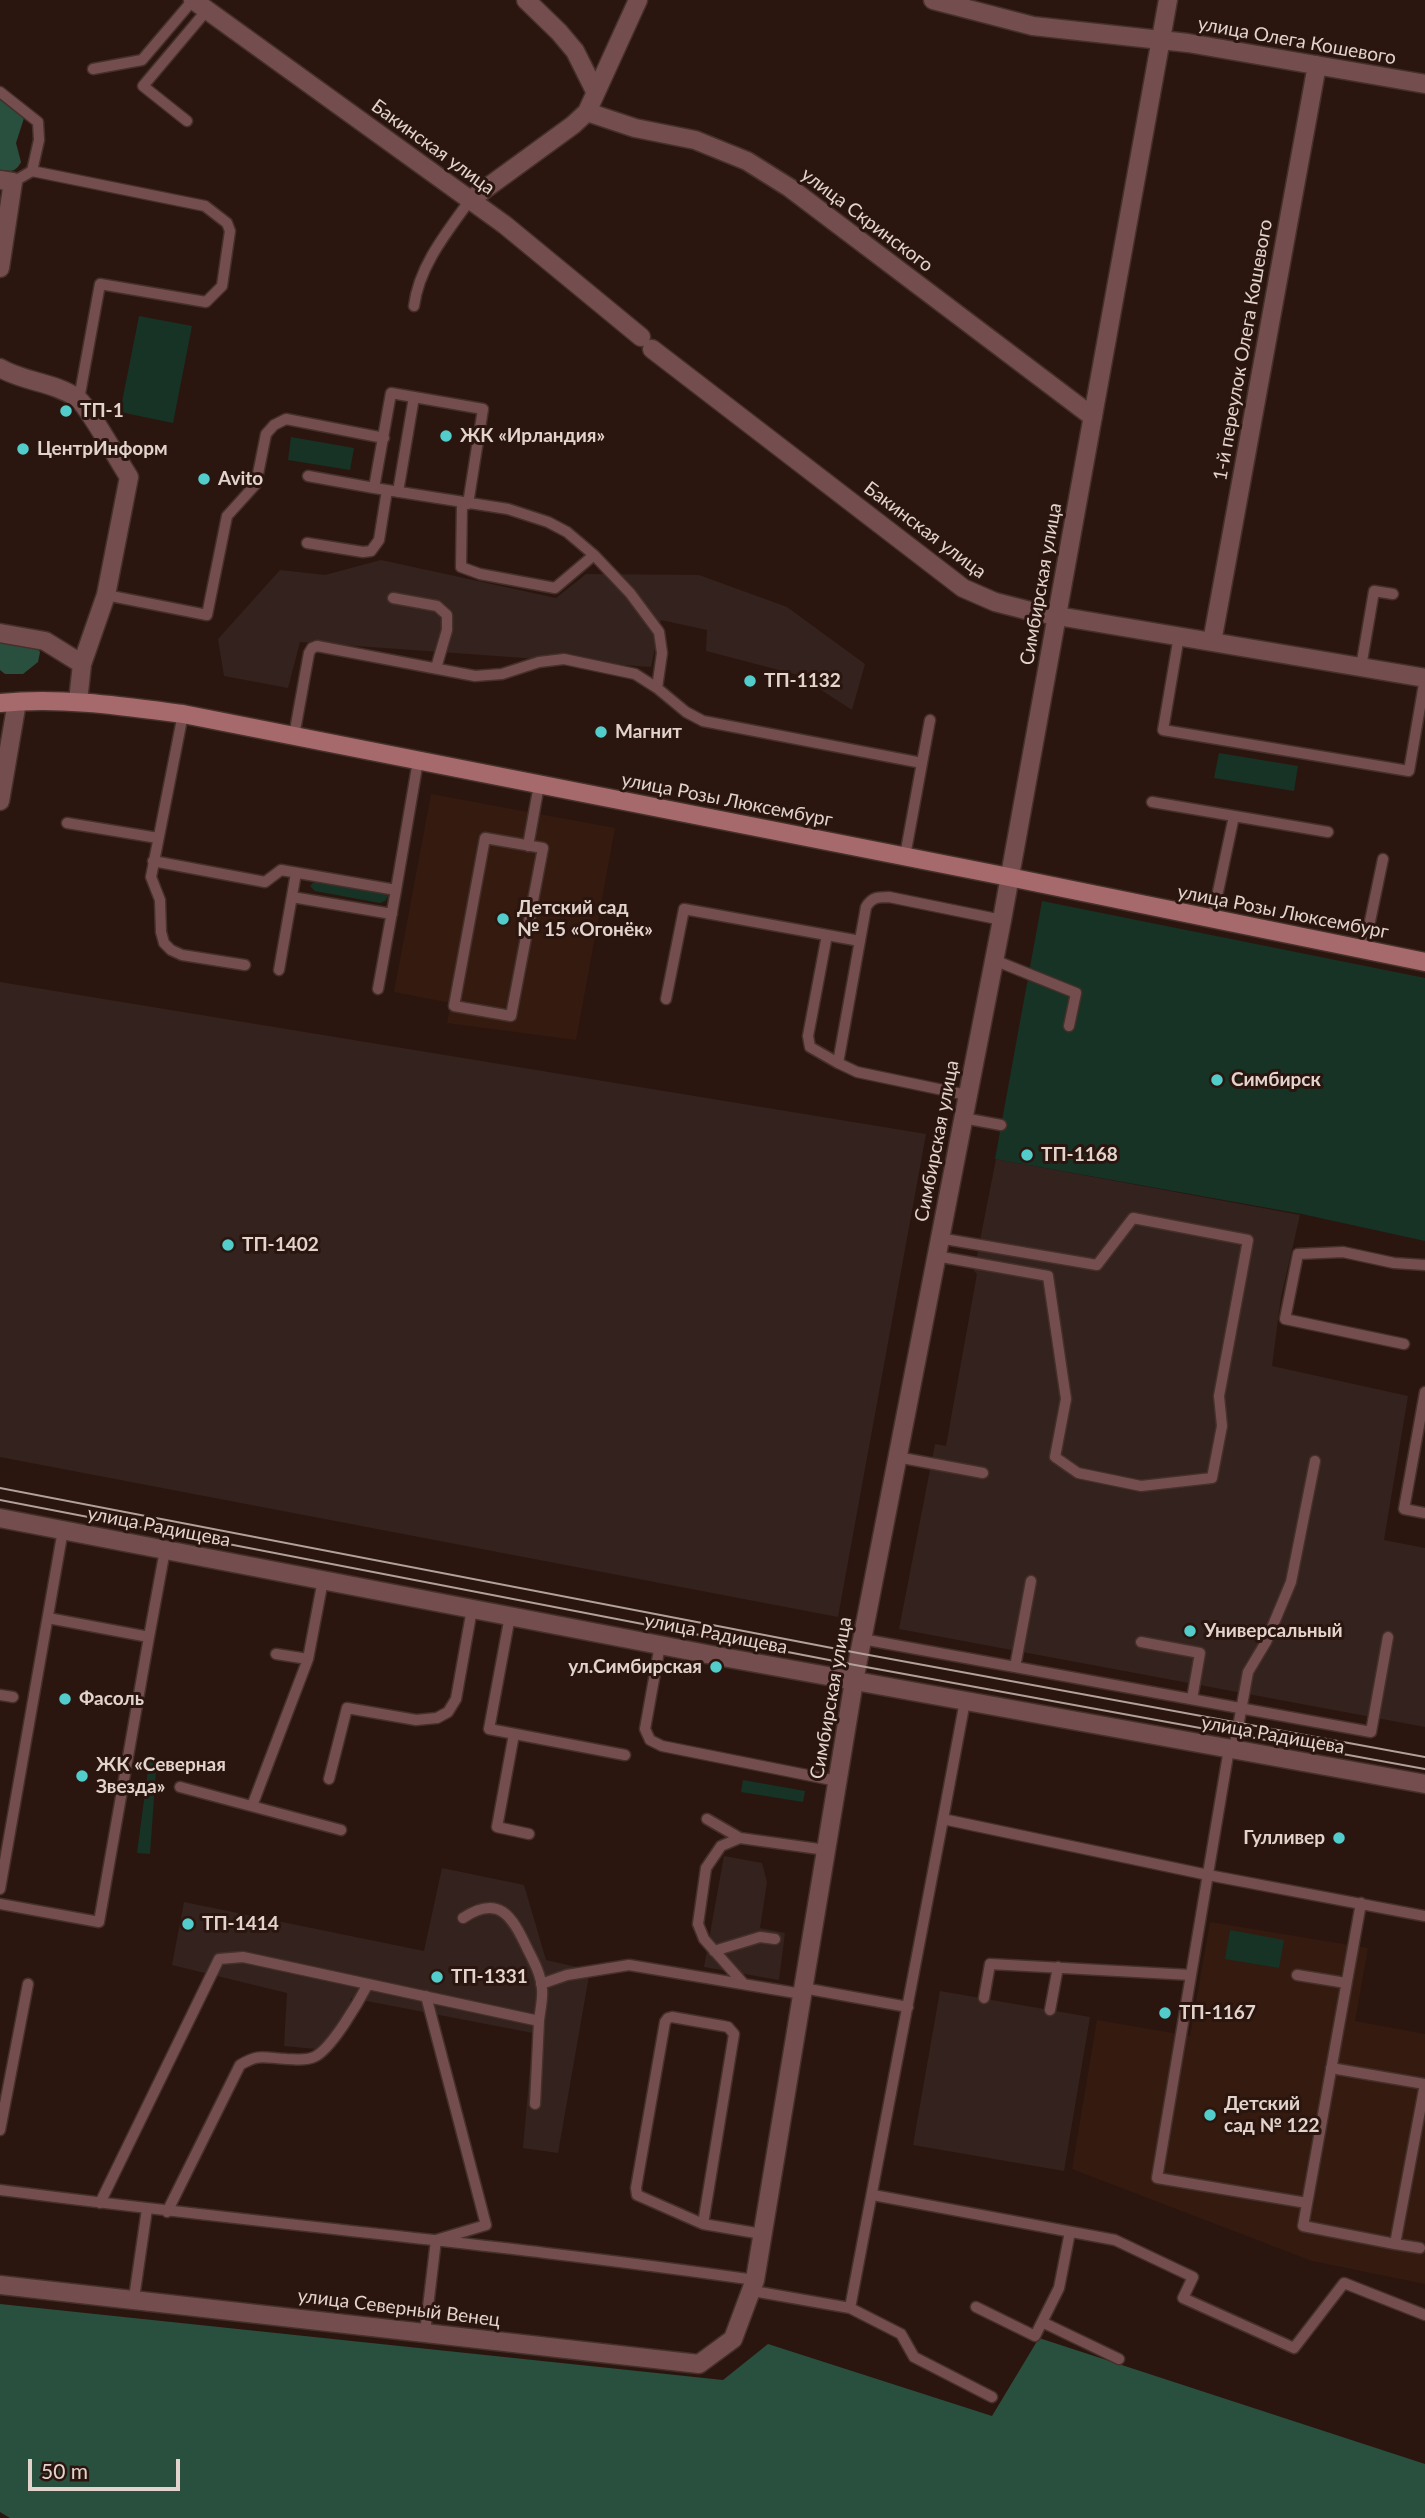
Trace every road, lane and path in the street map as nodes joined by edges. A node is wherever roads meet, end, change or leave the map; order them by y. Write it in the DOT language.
graph roads {
  1 [pos="526,0"];
  2 [pos="638,0"];
  3 [pos="933,0"];
  4 [pos="1168,0"];
  5 [pos="200,5"];
  6 [pos="1161,40"];
  7 [pos="1317,65"];
  8 [pos="93,69"];
  9 [pos="1425,84"];
  10 [pos="595,91"];
  11 [pos="0,92"];
  12 [pos="587,111"];
  13 [pos="187,121"];
  14 [pos="32,172"];
  15 [pos="7,181"];
  16 [pos="470,200"];
  17 [pos="0,268"];
  18 [pos="414,306"];
  19 [pos="0,368"];
  20 [pos="414,397"];
  21 [pos="79,399"];
  22 [pos="1093,417"];
  23 [pos="384,438"];
  24 [pos="308,477"];
  25 [pos="374,488"];
  26 [pos="387,490"];
  27 [pos="398,492"];
  28 [pos="465,503"];
  29 [pos="307,543"];
  30 [pos="594,555"];
  31 [pos="1393,594"];
  32 [pos="106,595"];
  33 [pos="393,598"];
  34 [pos="1057,616"];
  35 [pos="0,633"];
  36 [pos="1179,636"];
  37 [pos="1212,642"];
  38 [pos="82,664"];
  39 [pos="1361,667"];
  40 [pos="436,668"];
  41 [pos="1425,678"];
  42 [pos="657,688"];
  43 [pos="78,701"];
  44 [pos="9,702"];
  45 [pos="183,714"];
  46 [pos="930,720"];
  47 [pos="294,736"];
  48 [pos="418,761"];
  49 [pos="922,763"];
  50 [pos="539,785"];
  51 [pos="0,801"];
  52 [pos="1152,802"];
  53 [pos="1234,816"];
  54 [pos="67,823"];
  55 [pos="1328,832"];
  56 [pos="158,838"];
  57 [pos="528,846"];
  58 [pos="905,856"];
  59 [pos="1383,859"];
  60 [pos="153,861"];
  61 [pos="296,873"];
  62 [pos="1009,877"];
  63 [pos="396,890"];
  64 [pos="292,897"];
  65 [pos="392,914"];
  66 [pos="1002,920"];
  67 [pos="1212,920"];
  68 [pos="827,935"];
  69 [pos="860,941"];
  70 [pos="1364,950"];
  71 [pos="994,960"];
  72 [pos="1425,962"];
  73 [pos="244,965"];
  74 [pos="279,970"];
  75 [pos="378,989"];
  76 [pos="666,999"];
  77 [pos="1069,1026"];
  78 [pos="838,1063"];
  79 [pos="967,1095"];
  80 [pos="963,1118"];
  81 [pos="1001,1125"];
  82 [pos="938,1247"];
  83 [pos="1425,1265"];
  84 [pos="1404,1344"];
  85 [pos="1425,1392"];
  86 [pos="897,1457"];
  87 [pos="1315,1461"];
  88 [pos="983,1473"];
  89 [pos="1425,1513"];
  90 [pos="0,1518"];
  91 [pos="63,1530"];
  92 [pos="165,1550"];
  93 [pos="323,1580"];
  94 [pos="1031,1581"];
  95 [pos="472,1609"];
  96 [pos="510,1616"];
  97 [pos="48,1618"];
  98 [pos="149,1637"];
  99 [pos="1388,1637"];
  100 [pos="862,1639"];
  101 [pos="1142,1642"];
  102 [pos="660,1645"];
  103 [pos="276,1654"];
  104 [pos="308,1659"];
  105 [pos="1015,1667"];
  106 [pos="854,1681"];
  107 [pos="0,1695"];
  108 [pos="13,1697"];
  109 [pos="1192,1699"];
  110 [pos="965,1701"];
  111 [pos="1242,1708"];
  112 [pos="514,1734"];
  113 [pos="1231,1749"];
  114 [pos="625,1755"];
  115 [pos="330,1779"];
  116 [pos="838,1781"];
  117 [pos="1425,1784"];
  118 [pos="180,1787"];
  119 [pos="252,1806"];
  120 [pos="707,1819"];
  121 [pos="943,1819"];
  122 [pos="341,1830"];
  123 [pos="529,1834"];
  124 [pos="740,1838"];
  125 [pos="826,1850"];
  126 [pos="1208,1875"];
  127 [pos="0,1889"];
  128 [pos="1361,1903"];
  129 [pos="0,1904"];
  130 [pos="1425,1916"];
  131 [pos="463,1918"];
  132 [pos="775,1939"];
  133 [pos="714,1951"];
  134 [pos="1058,1967"];
  135 [pos="1191,1975"];
  136 [pos="1297,1975"];
  137 [pos="743,1983"];
  138 [pos="1346,1983"];
  139 [pos="28,1984"];
  140 [pos="368,1984"];
  141 [pos="541,1984"];
  142 [pos="803,1991"];
  143 [pos="426,1996"];
  144 [pos="984,1998"];
  145 [pos="908,2007"];
  146 [pos="1050,2010"];
  147 [pos="539,2021"];
  148 [pos="1331,2068"];
  149 [pos="1425,2084"];
  150 [pos="535,2104"];
  151 [pos="0,2130"];
  152 [pos="0,2190"];
  153 [pos="873,2195"];
  154 [pos="100,2203"];
  155 [pos="1307,2203"];
  156 [pos="147,2209"];
  157 [pos="167,2212"];
  158 [pos="703,2224"];
  159 [pos="1070,2232"];
  160 [pos="762,2234"];
  161 [pos="436,2240"];
  162 [pos="1395,2244"];
  163 [pos="1420,2248"];
  164 [pos="0,2285"];
  165 [pos="754,2285"];
  166 [pos="134,2298"];
  167 [pos="976,2307"];
  168 [pos="850,2308"];
  169 [pos="1425,2315"];
  170 [pos="1042,2322"];
  171 [pos="425,2332"];
  172 [pos="1119,2360"];
  173 [pos="992,2397"];
  1 -- 10 [label="street"];
  2 -- 10 [label="street"];
  3 -- 6 [label="street, улица Олега Кошевого"];
  4 -- 6 [label="street, Симбирская улица"];
  5 -- 8 [label="lane"];
  5 -- 13 [label="lane"];
  5 -- 16 [label="street, Бакинская улица"];
  6 -- 7 [label="street, улица Олега Кошевого"];
  6 -- 22 [label="street, Симбирская улица"];
  7 -- 9 [label="street, улица Олега Кошевого"];
  7 -- 37 [label="street, 1-й переулок Олега Кошевого"];
  10 -- 12 [label="street"];
  11 -- 14 [label="lane"];
  12 -- 16 [label="street"];
  12 -- 22 [label="street, улица Скринского"];
  14 -- 15 [label="lane"];
  14 -- 21 [label="lane"];
  15 -- 17 [label="street"];
  16 -- 18 [label="lane"];
  16 -- 34 [label="street, Бакинская улица"];
  19 -- 21 [label="street"];
  20 -- 23 [label="lane"];
  20 -- 27 [label="lane"];
  20 -- 28 [label="lane"];
  21 -- 32 [label="street"];
  22 -- 34 [label="street, Симбирская улица"];
  23 -- 25 [label="lane"];
  23 -- 32 [label="lane"];
  24 -- 25 [label="lane"];
  25 -- 26 [label="lane"];
  26 -- 27 [label="lane"];
  26 -- 29 [label="lane"];
  27 -- 28 [label="lane"];
  28 -- 30 [label="lane"];
  28 -- 30 [label="lane"];
  30 -- 42 [label="lane"];
  31 -- 39 [label="lane"];
  32 -- 38 [label="street"];
  33 -- 40 [label="lane"];
  34 -- 36 [label="street, Бакинская улица"];
  34 -- 62 [label="street, Симбирская улица"];
  35 -- 38 [label="street"];
  36 -- 37 [label="street, Бакинская улица"];
  36 -- 41 [label="lane"];
  37 -- 39 [label="street, Бакинская улица"];
  38 -- 43 [label="street"];
  39 -- 41 [label="street, Бакинская улица"];
  40 -- 42 [label="lane"];
  40 -- 47 [label="lane"];
  42 -- 49 [label="lane"];
  43 -- 44 [label="main road, улица Розы Люксембург"];
  43 -- 45 [label="main road, улица Розы Люксембург"];
  44 -- 51 [label="street"];
  45 -- 47 [label="main road, улица Розы Люксембург"];
  45 -- 56 [label="lane"];
  46 -- 49 [label="lane"];
  47 -- 48 [label="main road, улица Розы Люксембург"];
  48 -- 50 [label="main road, улица Розы Люксембург"];
  48 -- 63 [label="lane"];
  49 -- 58 [label="lane"];
  50 -- 57 [label="lane"];
  50 -- 58 [label="main road, улица Розы Люксембург"];
  52 -- 53 [label="lane"];
  53 -- 55 [label="lane"];
  53 -- 67 [label="lane"];
  54 -- 56 [label="lane"];
  56 -- 60 [label="lane"];
  57 -- 57 [label="lane"];
  58 -- 62 [label="main road, улица Розы Люксембург"];
  59 -- 70 [label="lane"];
  60 -- 61 [label="lane"];
  60 -- 73 [label="lane"];
  61 -- 63 [label="lane"];
  61 -- 64 [label="lane"];
  62 -- 66 [label="street, Симбирская улица"];
  62 -- 67 [label="main road, улица Розы Люксембург"];
  63 -- 65 [label="lane"];
  64 -- 65 [label="lane"];
  64 -- 74 [label="lane"];
  65 -- 75 [label="lane"];
  66 -- 69 [label="lane"];
  66 -- 71 [label="street, Симбирская улица"];
  67 -- 70 [label="main road, улица Розы Люксембург"];
  68 -- 69 [label="lane"];
  68 -- 76 [label="lane"];
  68 -- 78 [label="lane"];
  69 -- 78 [label="lane"];
  70 -- 72 [label="main road, улица Розы Люксембург"];
  71 -- 77 [label="lane"];
  71 -- 79 [label="street, Симбирская улица"];
  78 -- 79 [label="lane"];
  79 -- 80 [label="street, Симбирская улица"];
  80 -- 81 [label="lane"];
  80 -- 82 [label="street, Симбирская улица"];
  82 -- 82 [label="lane"];
  82 -- 86 [label="street, Симбирская улица"];
  83 -- 84 [label="lane"];
  85 -- 89 [label="lane"];
  86 -- 88 [label="lane"];
  86 -- 100 [label="street, Симбирская улица"];
  87 -- 111 [label="lane"];
  90 -- 91 [label="street, улица Радищева"];
  91 -- 92 [label="street, улица Радищева"];
  91 -- 97 [label="lane"];
  92 -- 93 [label="street, улица Радищева"];
  92 -- 98 [label="lane"];
  93 -- 95 [label="street, улица Радищева"];
  93 -- 104 [label="lane"];
  94 -- 105 [label="lane"];
  95 -- 96 [label="street, улица Радищева"];
  95 -- 115 [label="lane"];
  96 -- 102 [label="street, улица Радищева"];
  96 -- 112 [label="lane"];
  97 -- 98 [label="lane"];
  97 -- 127 [label="lane"];
  98 -- 129 [label="lane"];
  99 -- 111 [label="lane"];
  100 -- 105 [label="lane"];
  100 -- 106 [label="street, Симбирская улица"];
  101 -- 109 [label="lane"];
  102 -- 106 [label="street, улица Радищева"];
  102 -- 116 [label="lane"];
  103 -- 104 [label="lane"];
  104 -- 119 [label="lane"];
  105 -- 109 [label="lane"];
  106 -- 110 [label="street, улица Радищева"];
  106 -- 116 [label="street, Симбирская улица"];
  107 -- 108 [label="lane"];
  109 -- 111 [label="lane"];
  110 -- 113 [label="street, улица Радищева"];
  110 -- 121 [label="lane"];
  111 -- 113 [label="lane"];
  112 -- 114 [label="lane"];
  112 -- 123 [label="lane"];
  113 -- 117 [label="street, улица Радищева"];
  113 -- 126 [label="lane"];
  116 -- 125 [label="street, Симбирская улица"];
  118 -- 119 [label="lane"];
  119 -- 122 [label="lane"];
  120 -- 124 [label="lane"];
  121 -- 126 [label="lane"];
  121 -- 145 [label="lane"];
  124 -- 125 [label="lane"];
  124 -- 133 [label="lane"];
  125 -- 142 [label="street, Симбирская улица"];
  126 -- 128 [label="lane"];
  126 -- 135 [label="lane"];
  128 -- 130 [label="lane"];
  128 -- 138 [label="lane"];
  131 -- 141 [label="lane"];
  132 -- 133 [label="lane"];
  133 -- 137 [label="lane"];
  134 -- 135 [label="lane"];
  134 -- 144 [label="lane"];
  134 -- 146 [label="lane"];
  135 -- 155 [label="lane"];
  136 -- 138 [label="lane"];
  137 -- 141 [label="lane"];
  137 -- 142 [label="lane"];
  138 -- 148 [label="lane"];
  139 -- 151 [label="lane"];
  140 -- 143 [label="lane"];
  140 -- 154 [label="lane"];
  140 -- 157 [label="lane"];
  141 -- 147 [label="lane"];
  142 -- 145 [label="lane"];
  142 -- 160 [label="street, Симбирская улица"];
  143 -- 147 [label="lane"];
  143 -- 161 [label="lane"];
  145 -- 153 [label="lane"];
  147 -- 150 [label="lane"];
  148 -- 149 [label="lane"];
  148 -- 155 [label="lane"];
  149 -- 162 [label="lane"];
  152 -- 154 [label="lane"];
  153 -- 159 [label="lane"];
  153 -- 168 [label="lane"];
  154 -- 156 [label="lane"];
  155 -- 162 [label="lane"];
  156 -- 157 [label="lane"];
  156 -- 166 [label="lane"];
  157 -- 161 [label="lane"];
  158 -- 158 [label="lane"];
  158 -- 160 [label="lane"];
  159 -- 169 [label="lane"];
  159 -- 170 [label="lane"];
  160 -- 165 [label="street, Симбирская улица"];
  161 -- 165 [label="lane"];
  161 -- 171 [label="lane"];
  162 -- 163 [label="lane"];
  164 -- 166 [label="street, улица Северный Венец"];
  165 -- 168 [label="lane"];
  165 -- 171 [label="street, улица Северный Венец"];
  166 -- 171 [label="street, улица Северный Венец"];
  167 -- 170 [label="lane"];
  168 -- 173 [label="lane"];
  170 -- 172 [label="lane"];
}
